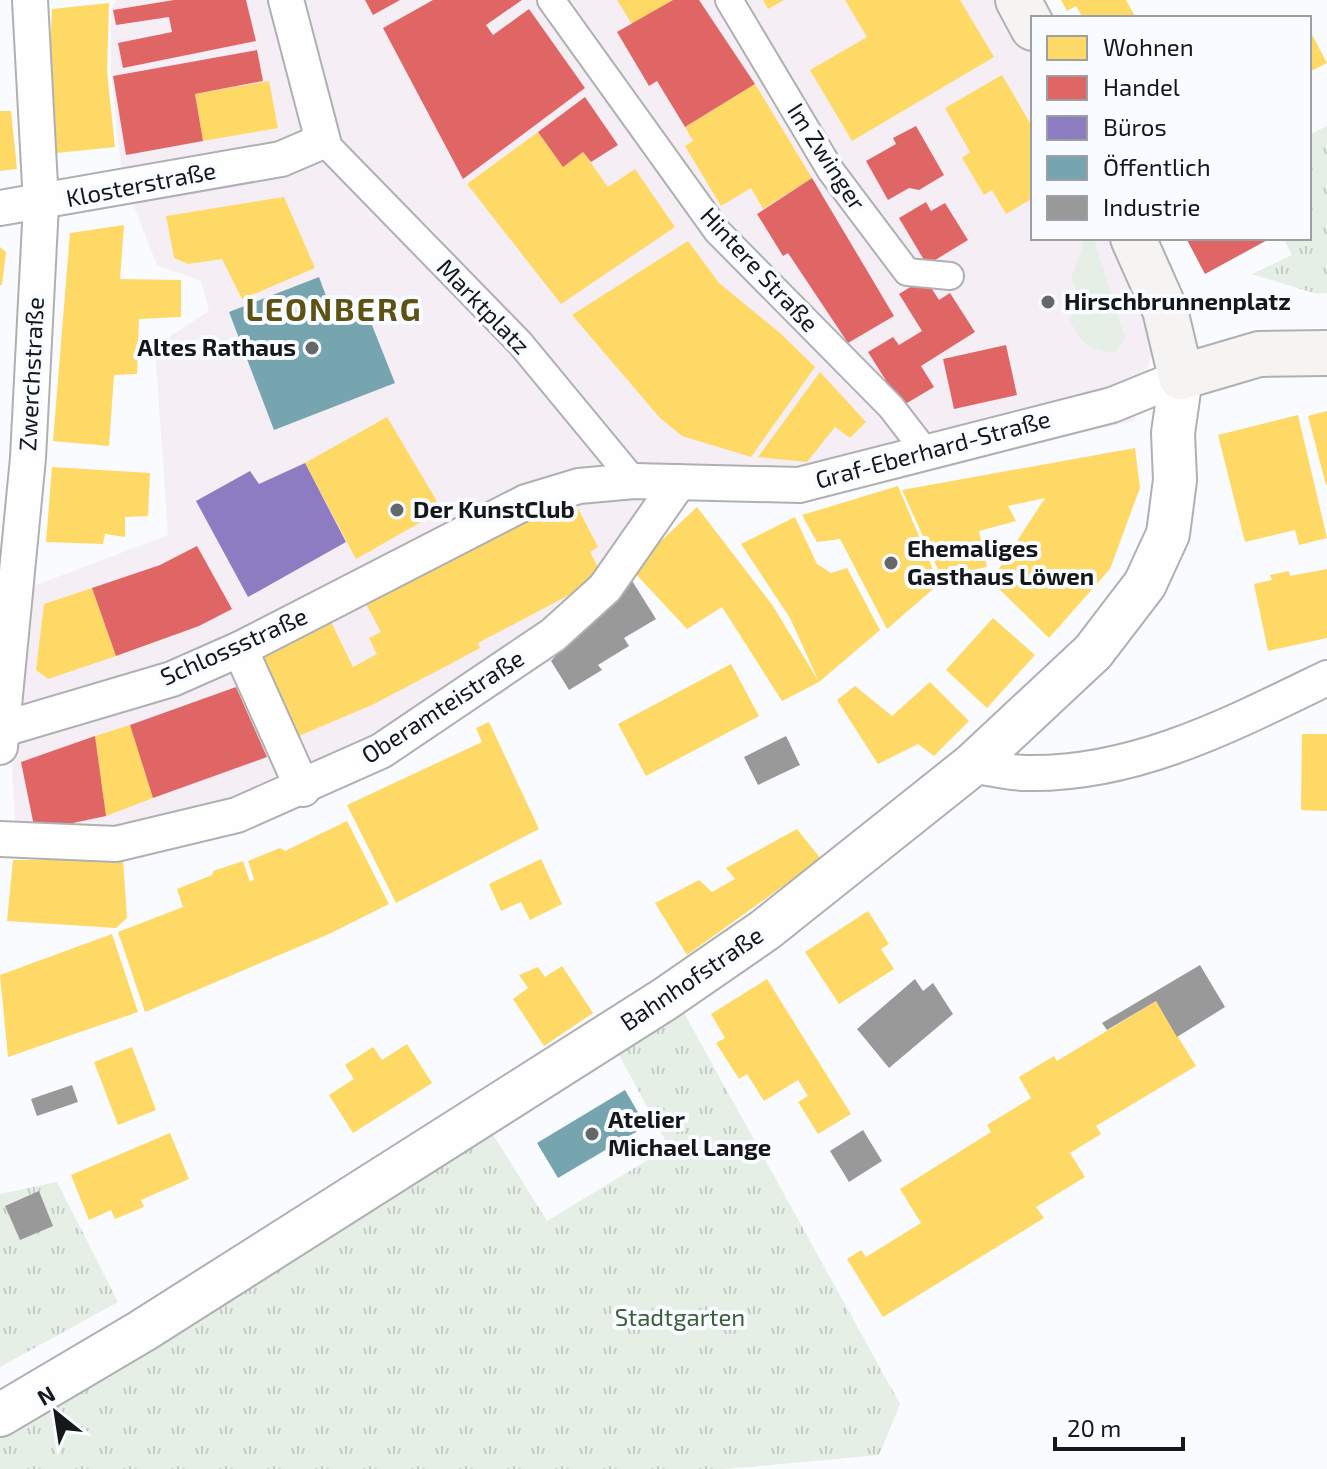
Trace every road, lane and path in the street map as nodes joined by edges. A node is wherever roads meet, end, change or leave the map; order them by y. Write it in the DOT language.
graph roads {
  1 [pos="30,0"];
  2 [pos="286,0"];
  3 [pos="551,0"];
  4 [pos="729,0"];
  5 [pos="1018,0"];
  6 [pos="1031,24"];
  7 [pos="323,141"];
  8 [pos="41,204"];
  9 [pos="0,208"];
  10 [pos="1134,240"];
  11 [pos="950,276"];
  12 [pos="1327,353"];
  13 [pos="1181,377"];
  14 [pos="925,451"];
  15 [pos="634,481"];
  16 [pos="679,482"];
  17 [pos="240,649"];
  18 [pos="1327,678"];
  19 [pos="0,736"];
  20 [pos="972,765"];
  21 [pos="303,789"];
  22 [pos="0,839"];
  23 [pos="0,1415"];
  1 -- 8 [label="street, Zwerchstraße"];
  2 -- 7 [label="street, Marktplatz"];
  3 -- 14 [label="street, Hintere Straße"];
  4 -- 11 [label="street, Im Zwinger"];
  5 -- 6 [label="main road"];
  7 -- 8 [label="street, Klosterstraße"];
  7 -- 15 [label="street, Marktplatz"];
  8 -- 9 [label="street, Klosterstraße"];
  8 -- 19 [label="street, Zwerchstraße"];
  10 -- 13 [label="main road"];
  12 -- 13 [label="main road"];
  13 -- 14 [label="street, Graf-Eberhard-Straße"];
  13 -- 20 [label="street, Bahnhofstraße"];
  14 -- 16 [label="street, Graf-Eberhard-Straße"];
  15 -- 16 [label="street"];
  15 -- 17 [label="street, Schlossstraße"];
  16 -- 21 [label="street, Oberamteistraße"];
  17 -- 19 [label="street, Schlossstraße"];
  17 -- 21 [label="street"];
  18 -- 20 [label="street"];
  20 -- 23 [label="street, Bahnhofstraße"];
  21 -- 22 [label="street, Oberamteistraße"];
}
